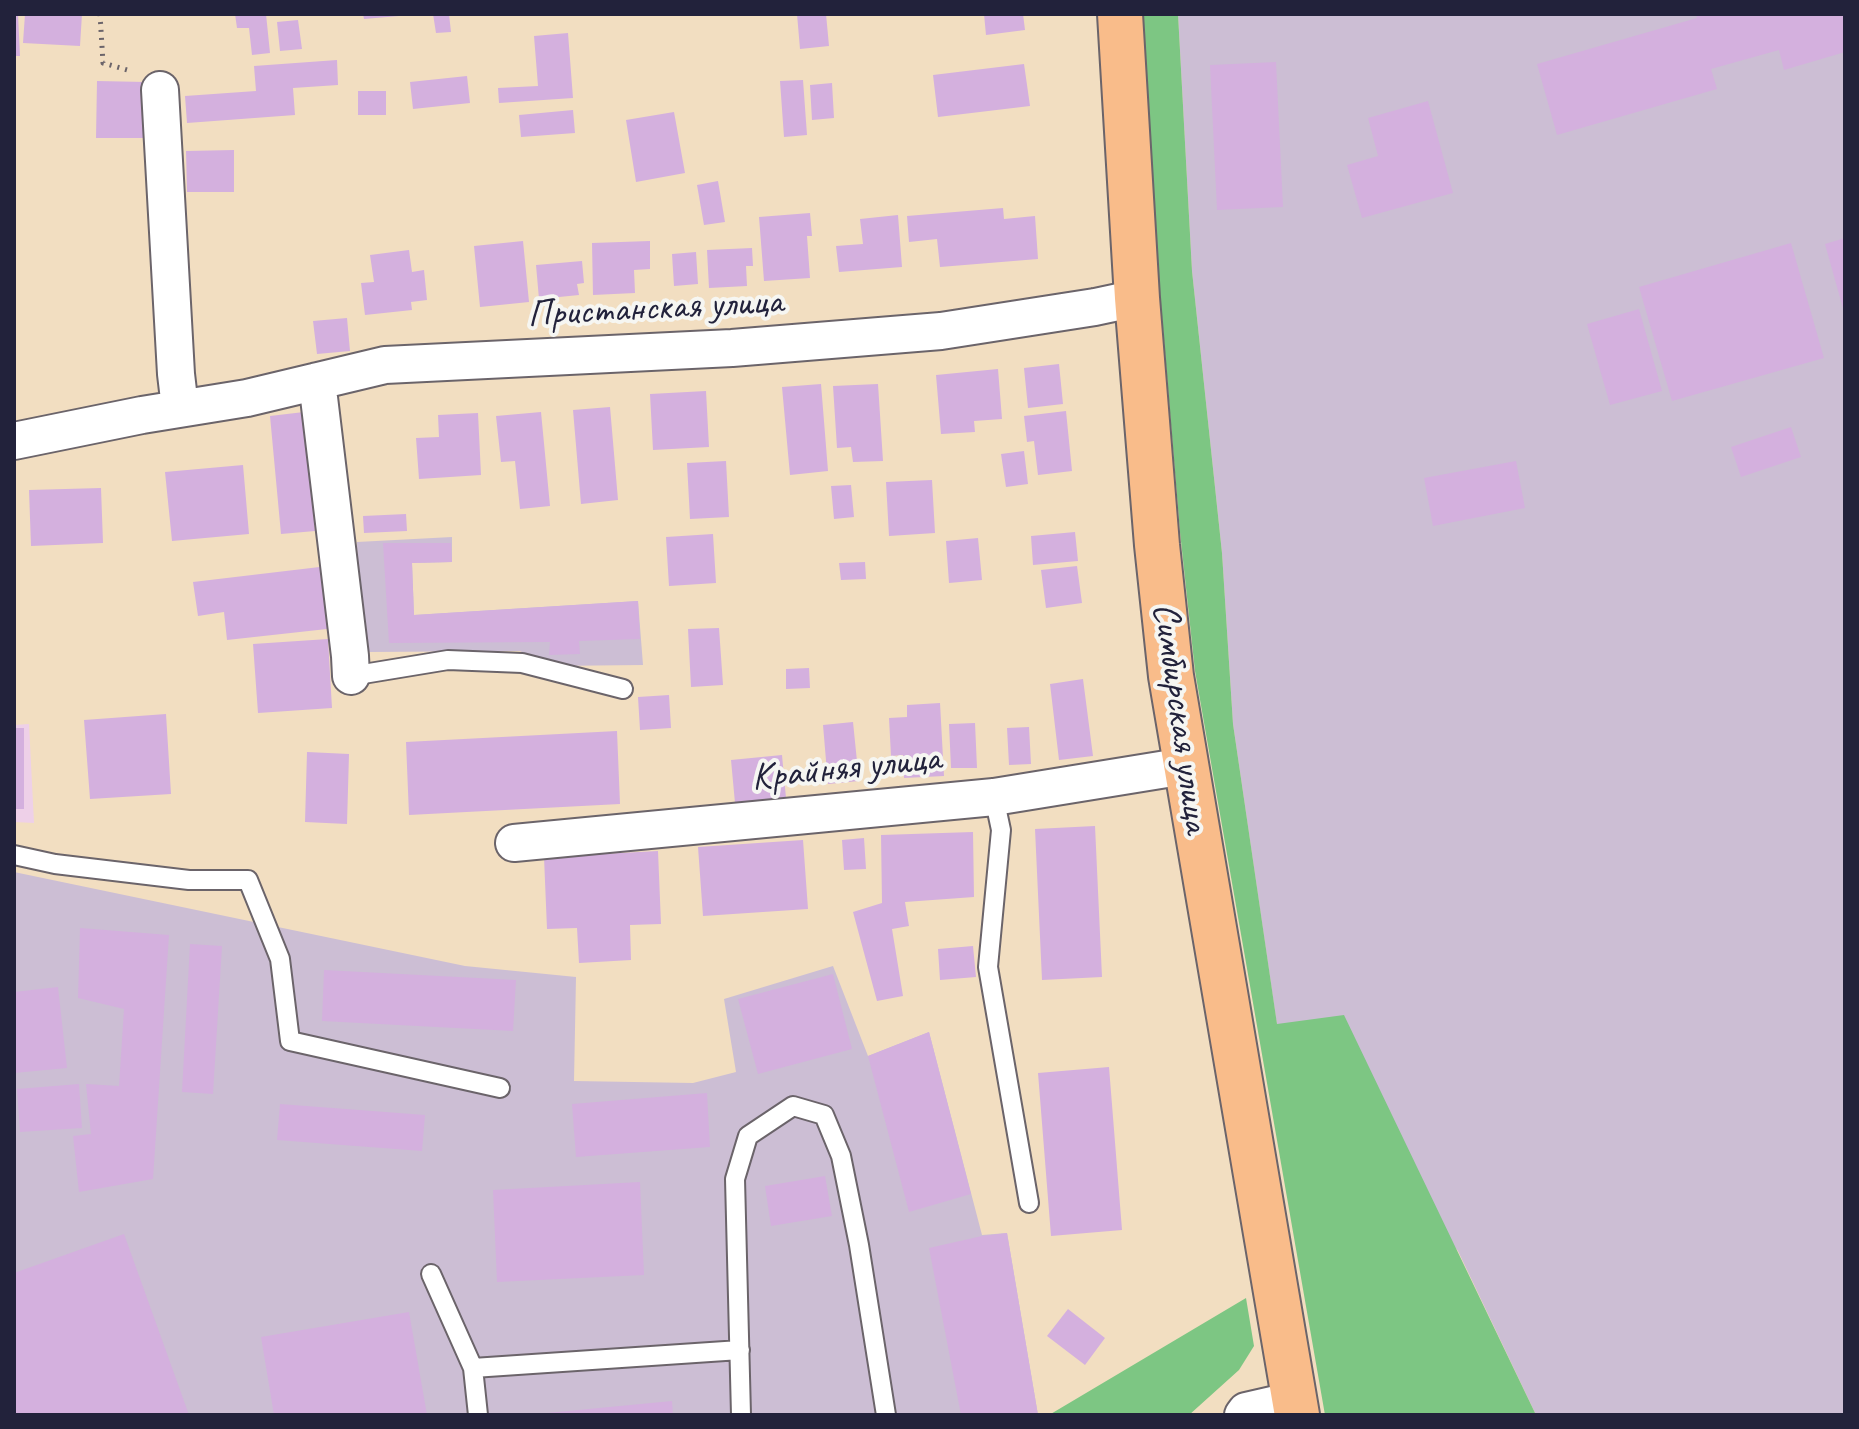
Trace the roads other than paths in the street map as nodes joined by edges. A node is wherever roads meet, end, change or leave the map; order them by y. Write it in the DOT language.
graph roads {
  1 [pos="1120,14"];
  2 [pos="160,90"];
  3 [pos="1137,298"];
  4 [pos="317,381"];
  5 [pos="180,408"];
  6 [pos="14,441"];
  7 [pos="351,676"];
  8 [pos="623,689"];
  9 [pos="1185,766"];
  10 [pos="994,797"];
  11 [pos="514,843"];
  12 [pos="14,855"];
  13 [pos="500,1088"];
  14 [pos="1029,1203"];
  15 [pos="431,1274"];
  16 [pos="740,1350"];
  17 [pos="473,1368"];
  18 [pos="1296,1407"];
  19 [pos="478,1415"];
  20 [pos="741,1415"];
  21 [pos="886,1415"];
  22 [pos="1243,1415"];
  1 -- 3 [label="main road, Симбирская улица"];
  2 -- 5 [label="street"];
  3 -- 4 [label="street, Пристанская улица"];
  3 -- 9 [label="main road, Симбирская улица"];
  4 -- 5 [label="street, Пристанская улица"];
  4 -- 7 [label="street"];
  5 -- 6 [label="street, Пристанская улица"];
  7 -- 8 [label="lane"];
  9 -- 10 [label="street, Крайняя улица"];
  9 -- 18 [label="main road, Симбирская улица"];
  10 -- 11 [label="street, Крайняя улица"];
  10 -- 14 [label="lane"];
  12 -- 13 [label="lane"];
  15 -- 17 [label="lane"];
  16 -- 17 [label="lane"];
  16 -- 20 [label="lane"];
  16 -- 21 [label="lane"];
  17 -- 19 [label="lane"];
  18 -- 22 [label="street"];
}
